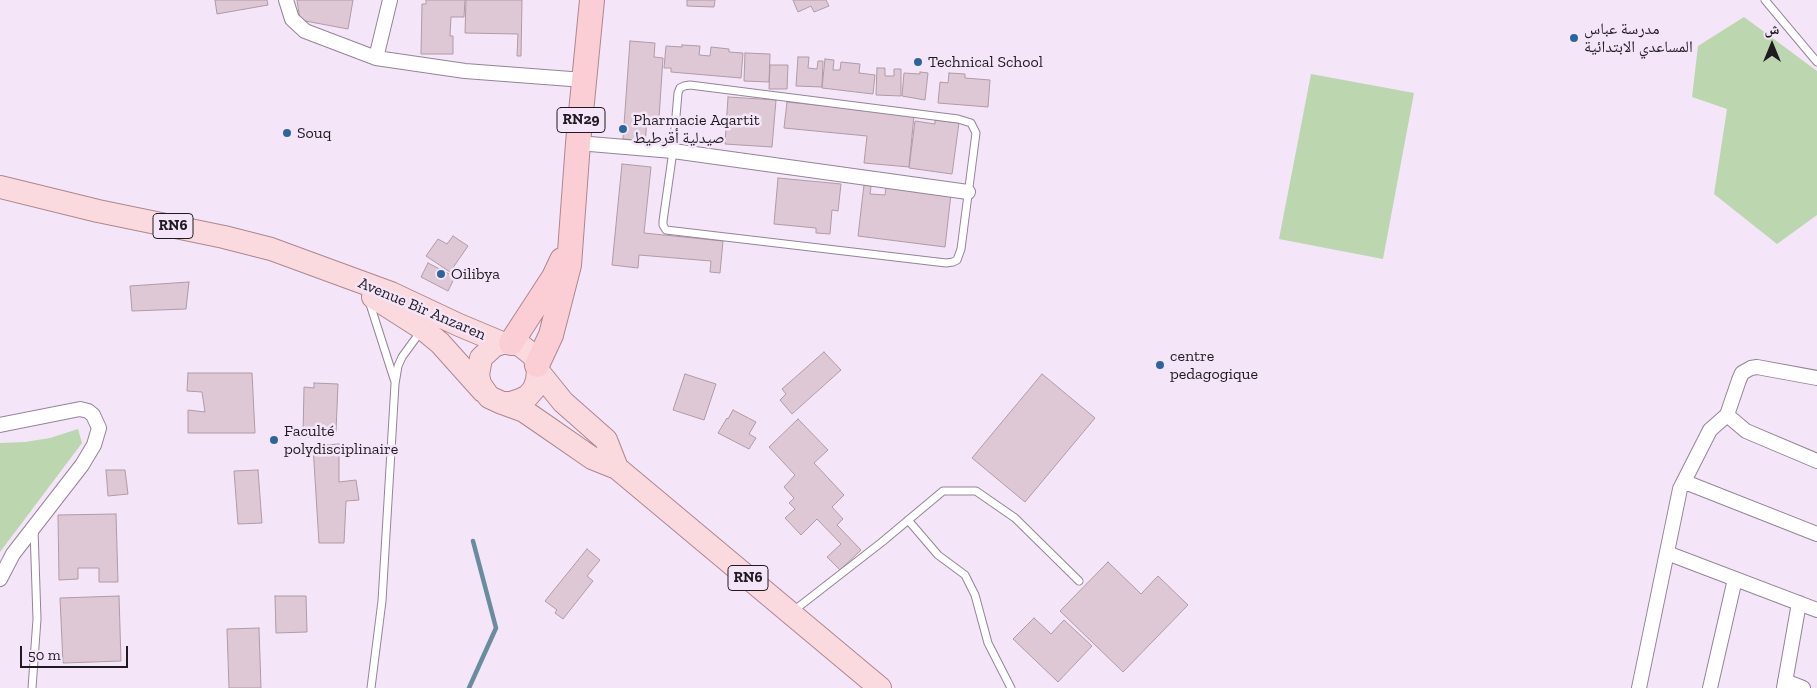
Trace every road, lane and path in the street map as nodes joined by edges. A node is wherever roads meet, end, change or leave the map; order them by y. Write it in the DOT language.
graph roads {
  1 [pos="286,0"];
  2 [pos="390,0"];
  3 [pos="592,0"];
  4 [pos="1765,0"];
  5 [pos="376,58"];
  6 [pos="1817,62"];
  7 [pos="584,80"];
  8 [pos="578,143"];
  9 [pos="673,151"];
  10 [pos="0,187"];
  11 [pos="968,192"];
  12 [pos="571,240"];
  13 [pos="342,275"];
  14 [pos="367,294"];
  15 [pos="423,329"];
  16 [pos="506,343"];
  17 [pos="538,368"];
  18 [pos="1817,378"];
  19 [pos="395,384"];
  20 [pos="493,397"];
  21 [pos="1727,415"];
  22 [pos="0,425"];
  23 [pos="1817,461"];
  24 [pos="617,468"];
  25 [pos="1684,484"];
  26 [pos="908,520"];
  27 [pos="34,529"];
  28 [pos="1817,534"];
  29 [pos="1667,553"];
  30 [pos="1735,578"];
  31 [pos="0,579"];
  32 [pos="1079,581"];
  33 [pos="1799,603"];
  34 [pos="1817,610"];
  35 [pos="790,614"];
  36 [pos="1785,685"];
  37 [pos="32,688"];
  38 [pos="371,688"];
  39 [pos="880,688"];
  40 [pos="1011,688"];
  41 [pos="1640,688"];
  42 [pos="1710,688"];
  43 [pos="1803,688"];
  1 -- 5 [label="street"];
  2 -- 5 [label="street"];
  3 -- 7 [label="highway, RN29"];
  4 -- 6 [label="lane"];
  5 -- 7 [label="street"];
  7 -- 8 [label="highway, RN29"];
  8 -- 9 [label="street"];
  8 -- 12 [label="highway, RN29"];
  9 -- 11 [label="street"];
  9 -- 11 [label="lane"];
  9 -- 11 [label="lane"];
  10 -- 13 [label="main road, Avenue Bir Anzaren / RN6"];
  12 -- 16 [label="highway, RN29"];
  12 -- 17 [label="highway, RN29"];
  13 -- 14 [label="main road, Avenue Bir Anzaren / RN6"];
  13 -- 16 [label="main road, Avenue Bir Anzaren / RN6"];
  14 -- 15 [label="main road, Avenue Bir Anzaren / RN6"];
  14 -- 19 [label="lane"];
  15 -- 19 [label="lane"];
  15 -- 20 [label="main road, Avenue Bir Anzaren / RN6"];
  16 -- 17 [label="main road, RN6"];
  16 -- 20 [label="main road"];
  17 -- 20 [label="main road"];
  17 -- 24 [label="main road, RN6"];
  18 -- 21 [label="street"];
  19 -- 38 [label="lane"];
  20 -- 24 [label="main road, RN6"];
  21 -- 23 [label="street"];
  21 -- 25 [label="street"];
  22 -- 27 [label="street"];
  24 -- 35 [label="main road, RN6"];
  25 -- 28 [label="street"];
  25 -- 29 [label="street"];
  26 -- 32 [label="lane"];
  26 -- 35 [label="lane"];
  26 -- 40 [label="lane"];
  27 -- 31 [label="street"];
  27 -- 37 [label="lane"];
  29 -- 30 [label="street"];
  29 -- 41 [label="street"];
  30 -- 33 [label="street"];
  30 -- 42 [label="street"];
  33 -- 34 [label="street"];
  33 -- 36 [label="street"];
  35 -- 39 [label="main road, RN6"];
  36 -- 43 [label="street"];
}
